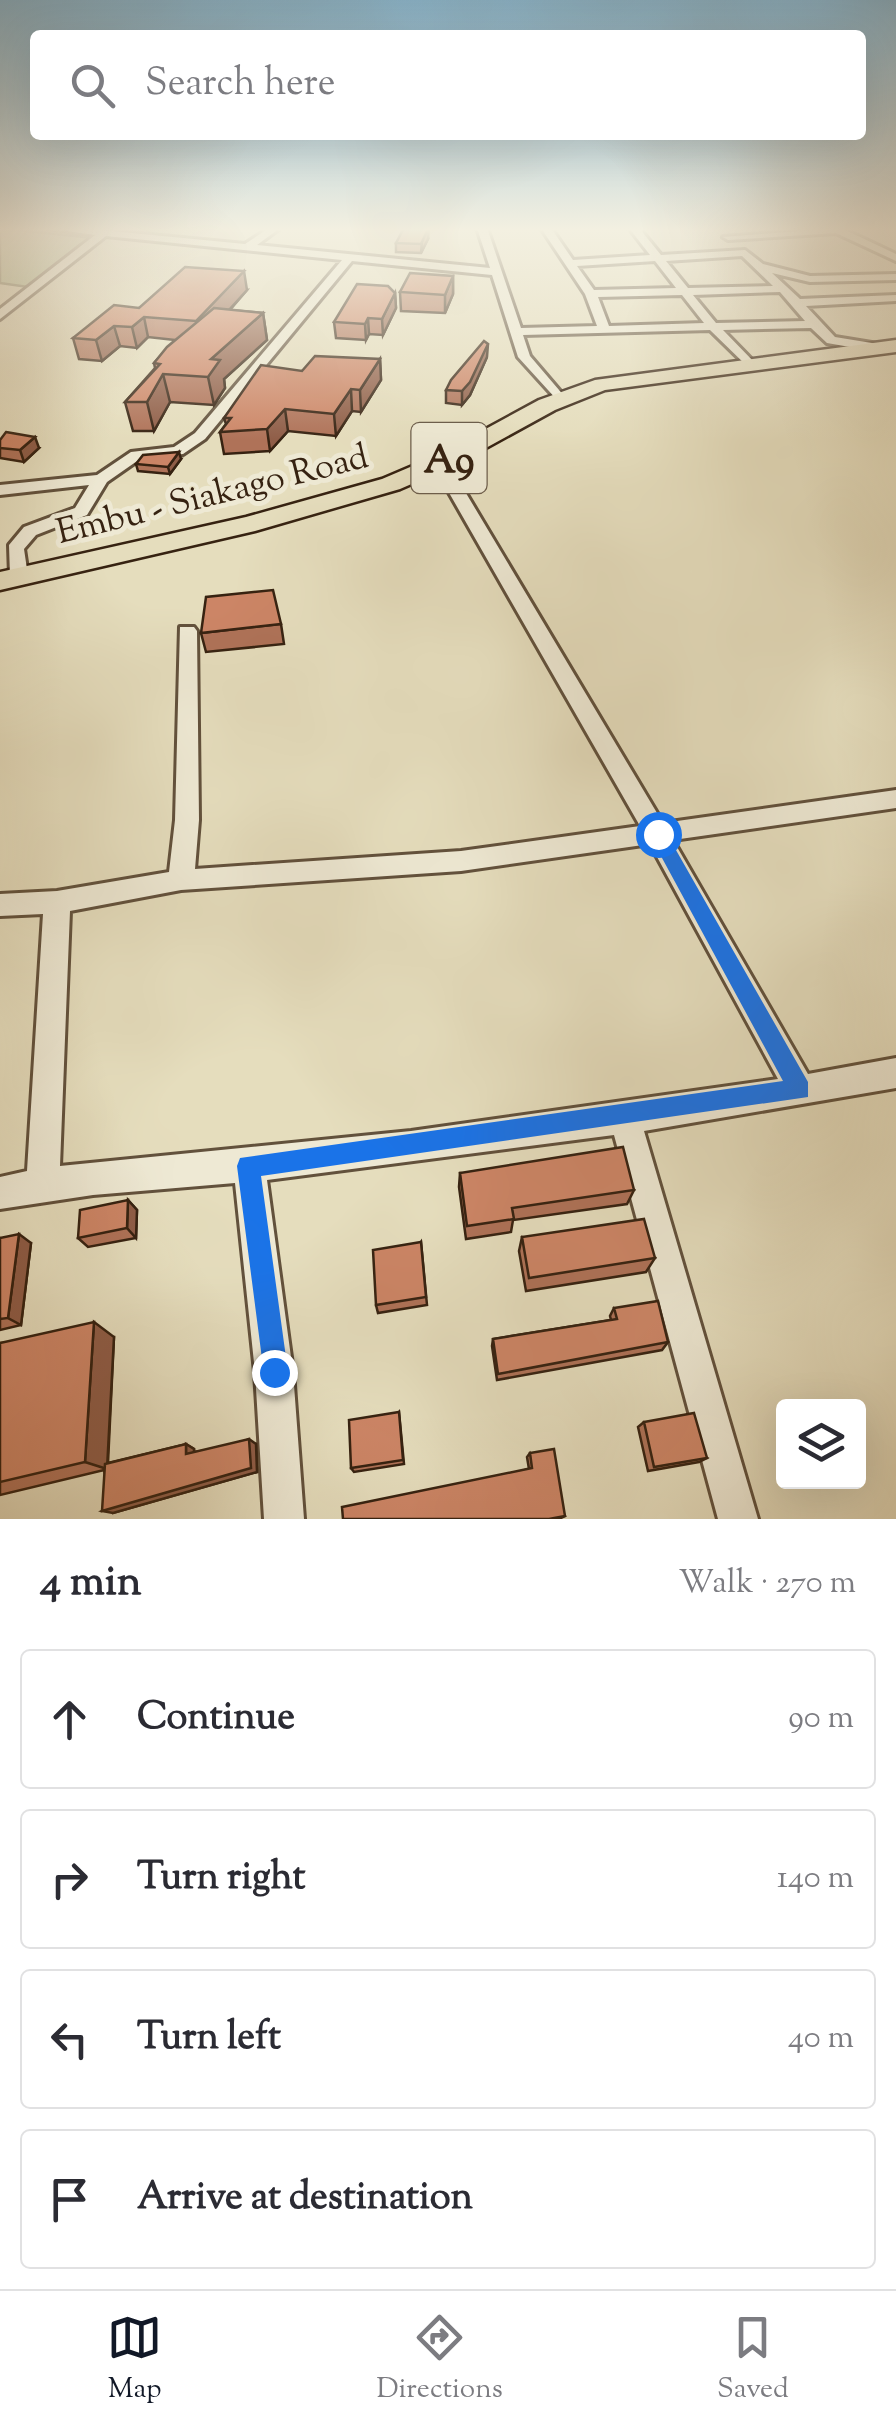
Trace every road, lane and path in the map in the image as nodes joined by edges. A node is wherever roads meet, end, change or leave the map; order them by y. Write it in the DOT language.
graph roads {
  1 [pos="21,299"];
  2 [pos="315,299"];
  3 [pos="502,299"];
  4 [pos="593,299"];
  5 [pos="692,299"];
  6 [pos="793,299"];
  7 [pos="878,299"];
  8 [pos="797,303"];
  9 [pos="0,316"];
  10 [pos="814,324"];
  11 [pos="714,328"];
  12 [pos="514,332"];
  13 [pos="606,332"];
  14 [pos="888,347"];
  15 [pos="826,348"];
  16 [pos="750,364"];
  17 [pos="558,396"];
  18 [pos="440,463"];
  19 [pos="101,479"];
  20 [pos="0,490"];
  21 [pos="8,570"];
  22 [pos="186,631"];
  23 [pos="896,799"];
  24 [pos="658,834"];
  25 [pos="181,880"];
  26 [pos="57,902"];
  27 [pos="0,905"];
  28 [pos="896,1073"];
  29 [pos="800,1089"];
  30 [pos="624,1116"];
  31 [pos="248,1166"];
  32 [pos="44,1183"];
  33 [pos="0,1193"];
  34 [pos="284,1519"];
  35 [pos="738,1519"];
  1 -- 9 [label="street"];
  2 -- 19 [label="street"];
  3 -- 12 [label="street"];
  4 -- 13 [label="street"];
  5 -- 11 [label="street"];
  6 -- 8 [label="street"];
  7 -- 8 [label="street"];
  8 -- 10 [label="street"];
  10 -- 11 [label="street"];
  10 -- 15 [label="street"];
  11 -- 13 [label="street"];
  11 -- 16 [label="street"];
  12 -- 13 [label="street"];
  12 -- 17 [label="street"];
  14 -- 15 [label="highway, Embu - Siakago Road / A9"];
  15 -- 16 [label="highway, Embu - Siakago Road / A9"];
  16 -- 17 [label="highway, Embu - Siakago Road / A9"];
  17 -- 18 [label="highway, Embu - Siakago Road / A9"];
  18 -- 21 [label="highway, Embu - Siakago Road / A9"];
  18 -- 24 [label="street"];
  19 -- 20 [label="street"];
  19 -- 21 [label="street"];
  22 -- 25 [label="street"];
  23 -- 24 [label="street"];
  24 -- 25 [label="street"];
  24 -- 29 [label="street"];
  25 -- 26 [label="street"];
  26 -- 27 [label="street"];
  26 -- 32 [label="street"];
  28 -- 29 [label="street"];
  29 -- 30 [label="street"];
  30 -- 31 [label="street"];
  30 -- 35 [label="street"];
  31 -- 32 [label="street"];
  31 -- 34 [label="street"];
  32 -- 33 [label="street"];
}
